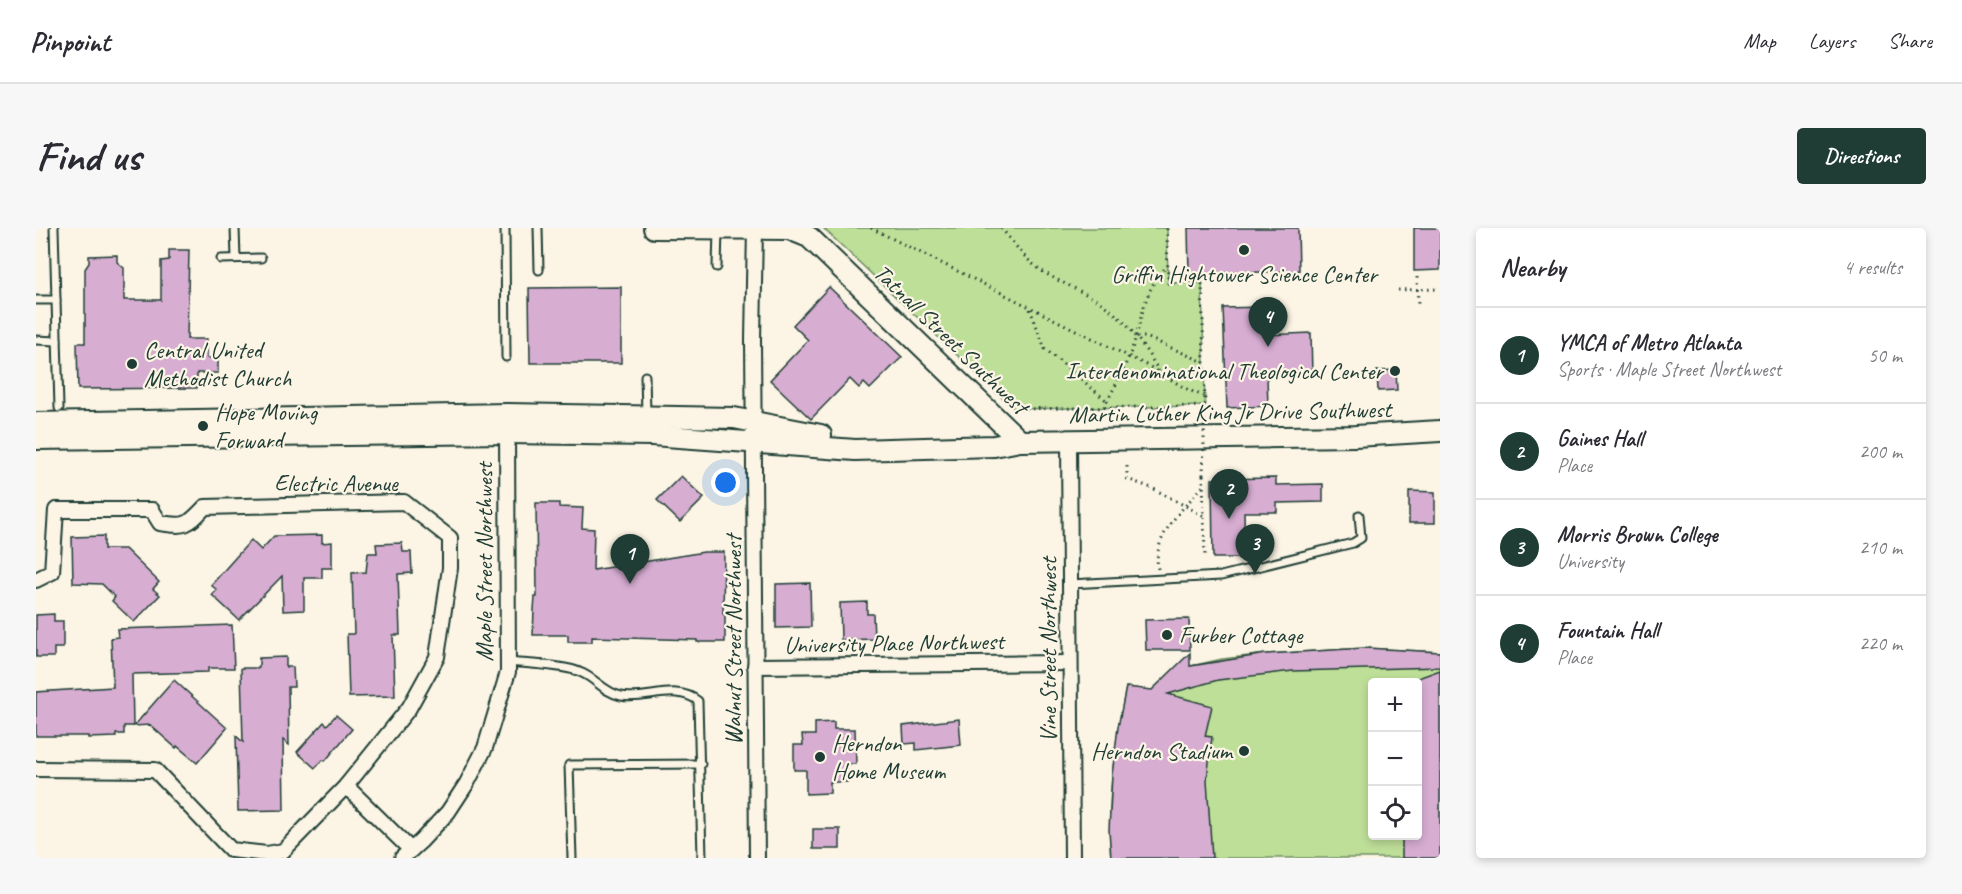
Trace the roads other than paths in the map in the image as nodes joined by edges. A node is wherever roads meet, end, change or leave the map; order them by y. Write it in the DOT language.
graph roads {
  1 [pos="54,228"];
  2 [pos="235,228"];
  3 [pos="506,228"];
  4 [pos="538,228"];
  5 [pos="654,228"];
  6 [pos="718,228"];
  7 [pos="755,228"];
  8 [pos="236,258"];
  9 [pos="261,258"];
  10 [pos="222,259"];
  11 [pos="717,267"];
  12 [pos="539,270"];
  13 [pos="36,300"];
  14 [pos="56,300"];
  15 [pos="36,340"];
  16 [pos="57,341"];
  17 [pos="506,357"];
  18 [pos="645,376"];
  19 [pos="59,408"];
  20 [pos="646,416"];
  21 [pos="36,423"];
  22 [pos="507,423"];
  23 [pos="1440,431"];
  24 [pos="755,432"];
  25 [pos="36,439"];
  26 [pos="1020,441"];
  27 [pos="1069,441"];
  28 [pos="1359,515"];
  29 [pos="36,580"];
  30 [pos="1070,584"];
  31 [pos="508,662"];
  32 [pos="1070,663"];
  33 [pos="755,666"];
  34 [pos="701,764"];
  35 [pos="36,769"];
  36 [pos="346,786"];
  37 [pos="406,854"];
  38 [pos="572,858"];
  39 [pos="702,858"];
  40 [pos="757,858"];
  41 [pos="1072,858"];
  1 -- 14 [label="lane"];
  2 -- 8 [label="lane"];
  3 -- 17 [label="lane"];
  4 -- 12 [label="lane"];
  5 -- 6 [label="street"];
  6 -- 7 [label="street"];
  6 -- 11 [label="lane"];
  7 -- 24 [label="street, Walnut Street Northwest"];
  7 -- 26 [label="street, Tatnall Street Southwest"];
  8 -- 9 [label="lane"];
  8 -- 10 [label="lane"];
  13 -- 14 [label="lane"];
  14 -- 16 [label="lane"];
  15 -- 16 [label="lane"];
  16 -- 19 [label="lane"];
  18 -- 20 [label="lane"];
  20 -- 22 [label="street"];
  20 -- 24 [label="street"];
  21 -- 22 [label="street"];
  22 -- 24 [label="street"];
  22 -- 25 [label="street"];
  22 -- 31 [label="street, Maple Street Northwest"];
  23 -- 27 [label="street, Martin Luther King Jr Drive Southwest"];
  24 -- 26 [label="street, Martin Luther King Jr Drive Southwest"];
  24 -- 33 [label="street, Walnut Street Northwest"];
  26 -- 27 [label="street, Martin Luther King Jr Drive Southwest"];
  27 -- 30 [label="street, Vine Street Northwest"];
  28 -- 30 [label="lane"];
  29 -- 36 [label="street, Electric Avenue"];
  30 -- 32 [label="street, Vine Street Northwest"];
  31 -- 34 [label="lane"];
  31 -- 37 [label="street, Maple Street Northwest"];
  32 -- 33 [label="street, University Place Northwest"];
  32 -- 41 [label="street, Vine Street Northwest"];
  33 -- 40 [label="street, Walnut Street Northwest"];
  34 -- 38 [label="lane"];
  34 -- 39 [label="lane"];
  35 -- 36 [label="street"];
  36 -- 37 [label="street"];
}
